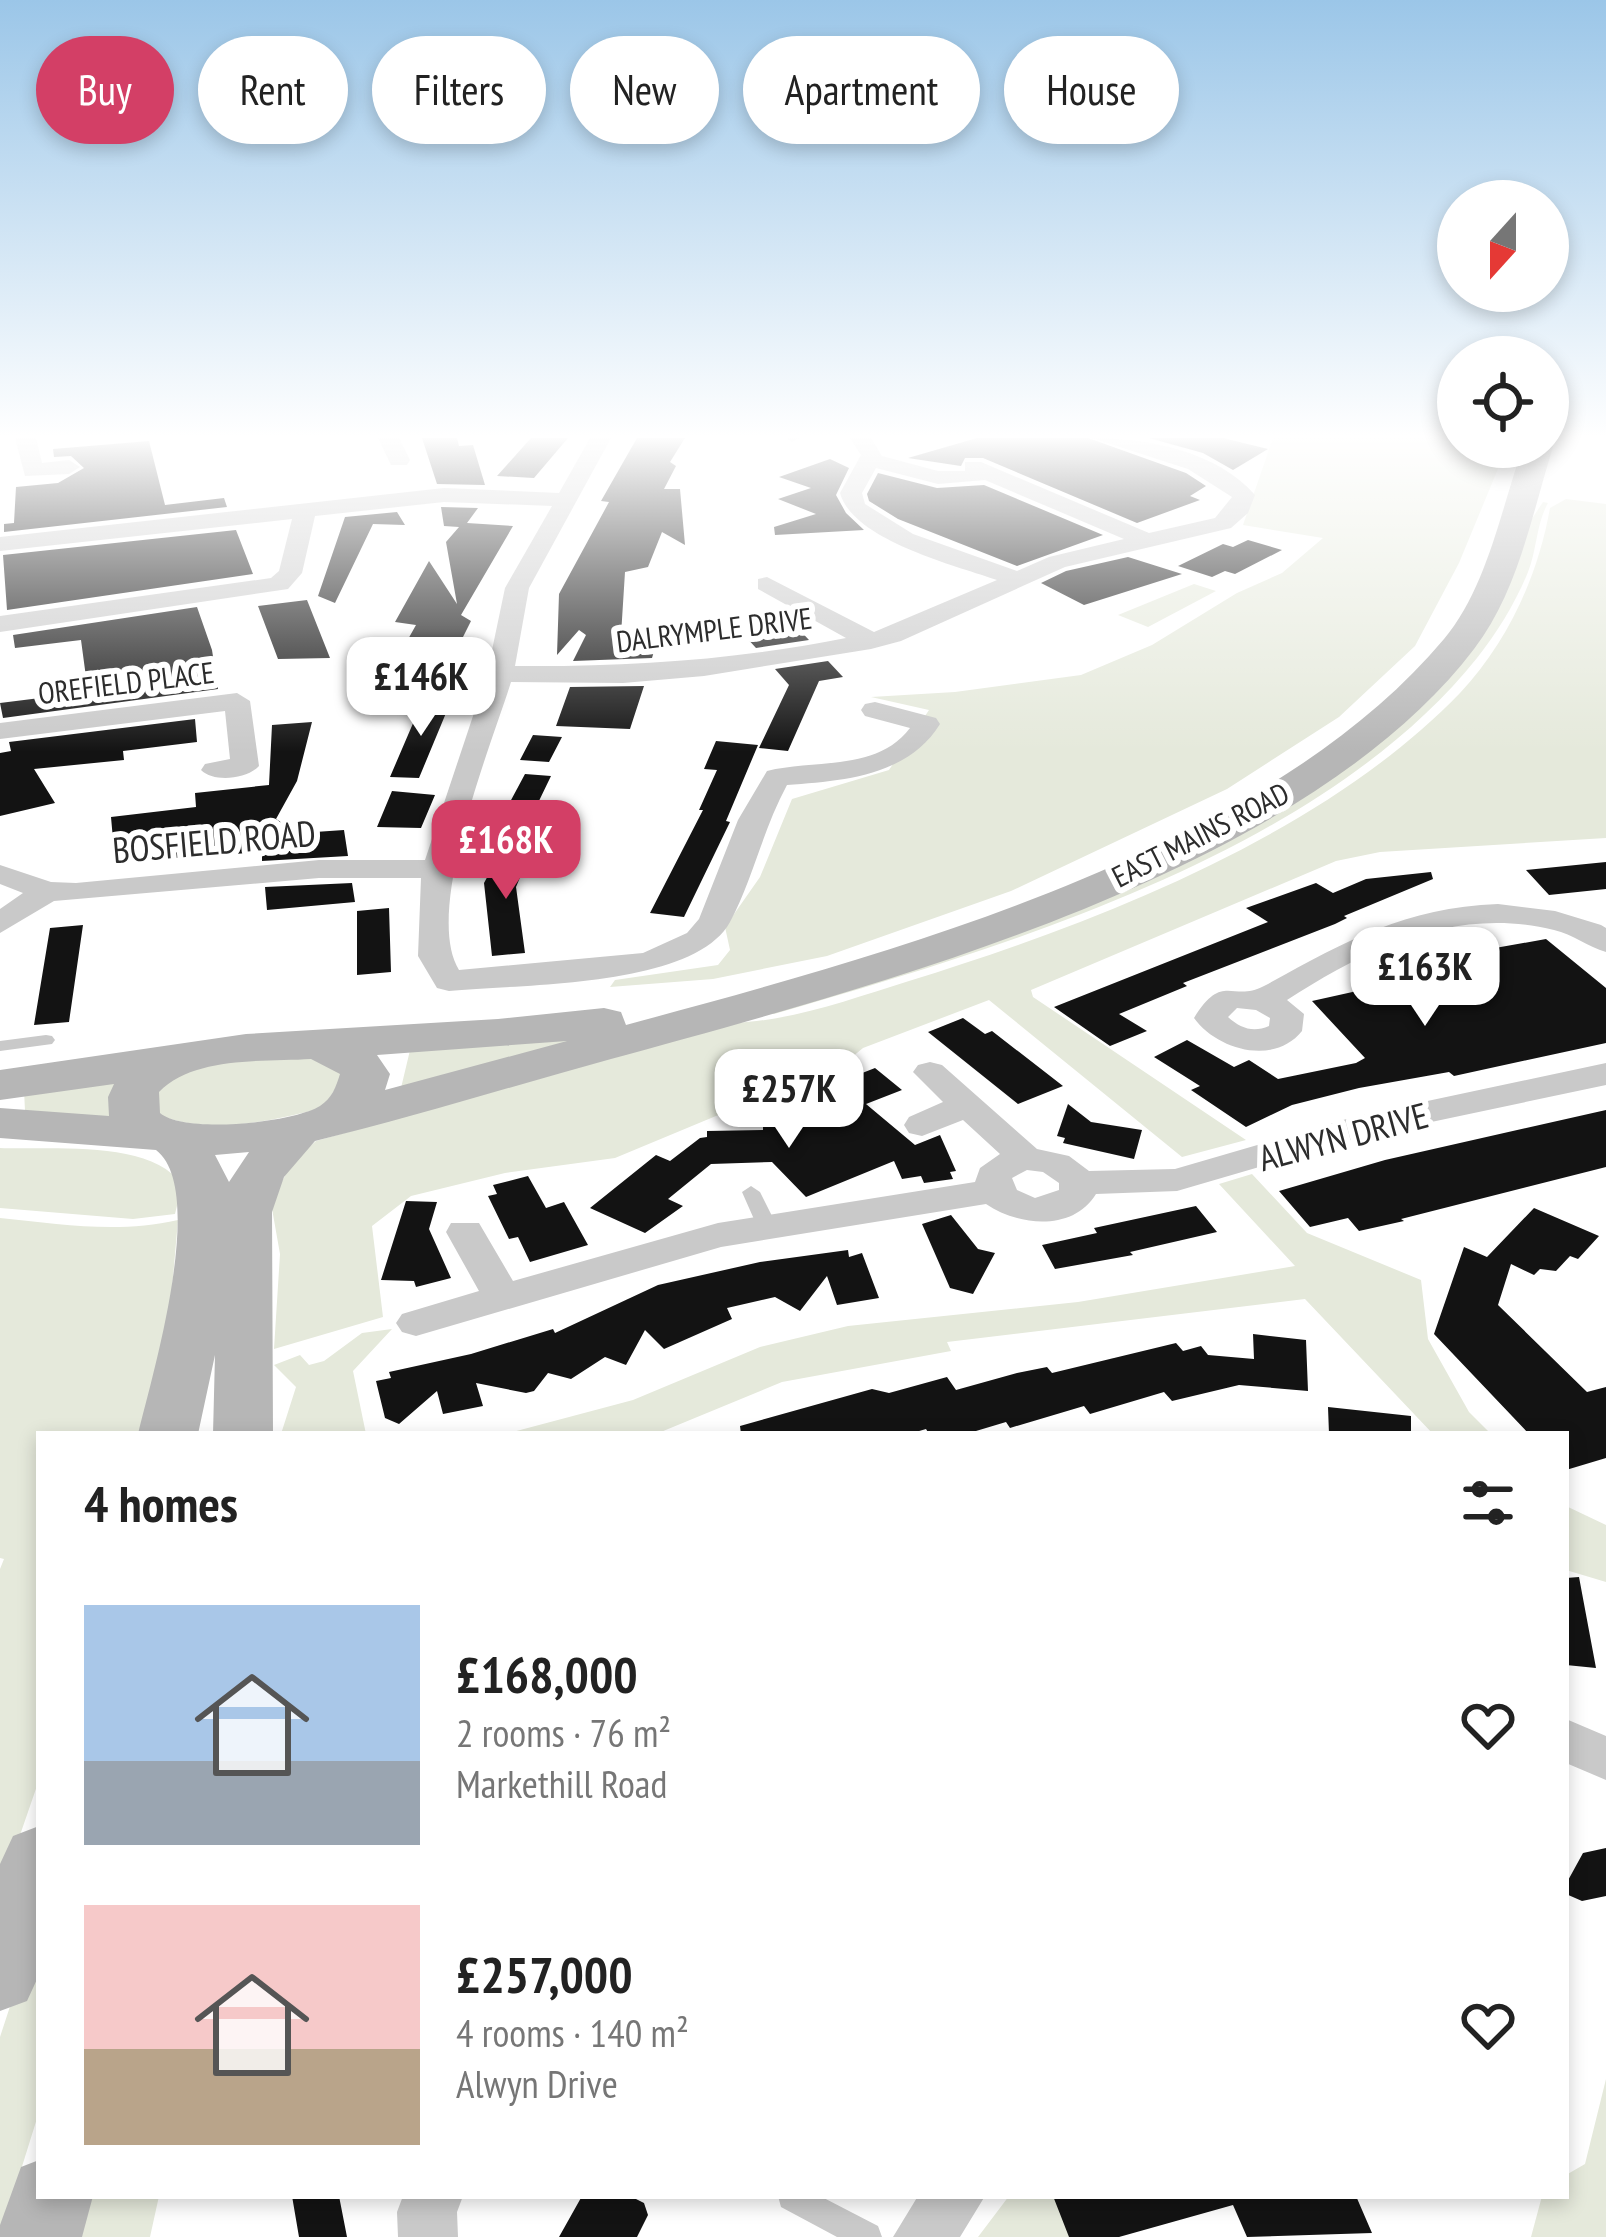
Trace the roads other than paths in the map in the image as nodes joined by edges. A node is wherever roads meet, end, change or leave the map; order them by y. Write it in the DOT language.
graph roads {
  1 [pos="297,542"];
  2 [pos="542,542"];
  3 [pos="915,542"];
  4 [pos="1128,542"];
  5 [pos="1506,542"];
  6 [pos="1017,579"];
  7 [pos="767,584"];
  8 [pos="0,624"];
  9 [pos="871,640"];
  10 [pos="500,674"];
  11 [pos="875,710"];
  12 [pos="0,730"];
  13 [pos="215,770"];
  14 [pos="437,869"];
  15 [pos="0,874"];
  16 [pos="46,891"];
  17 [pos="0,923"];
  18 [pos="1601,932"];
  19 [pos="764,996"];
  20 [pos="1264,1000"];
  21 [pos="46,1040"];
  22 [pos="317,1044"];
  23 [pos="0,1046"];
  24 [pos="170,1062"];
  25 [pos="930,1072"];
  26 [pos="1606,1074"];
  27 [pos="0,1084"];
  28 [pos="967,1105"];
  29 [pos="0,1123"];
  30 [pos="922,1125"];
  31 [pos="315,1126"];
  32 [pos="166,1137"];
  33 [pos="1027,1159"];
  34 [pos="1078,1183"];
  35 [pos="994,1191"];
  36 [pos="465,1232"];
  37 [pos="502,1298"];
  38 [pos="416,1323"];
  39 [pos="169,1431"];
  40 [pos="243,1431"];
  41 [pos="1569,1741"];
  42 [pos="1606,1760"];
  43 [pos="36,1867"];
  44 [pos="0,1976"];
  45 [pos="50,2199"];
  46 [pos="432,2199"];
  47 [pos="796,2199"];
  48 [pos="953,2199"];
  49 [pos="39,2237"];
  50 [pos="428,2237"];
  51 [pos="867,2237"];
  52 [pos="922,2237"];
  1 -- 8 [label="street"];
  2 -- 10 [label="street"];
  3 -- 6 [label="street"];
  4 -- 6 [label="street, DALRYMPLE DRIVE"];
  5 -- 19 [label="main road, EAST MAINS ROAD"];
  6 -- 9 [label="street, DALRYMPLE DRIVE"];
  7 -- 9 [label="street"];
  9 -- 10 [label="street, DALRYMPLE DRIVE"];
  10 -- 14 [label="street"];
  11 -- 14 [label="street"];
  12 -- 13 [label="street, OREFIELD PLACE"];
  14 -- 16 [label="street, BOSFIELD ROAD"];
  15 -- 16 [label="street, BOSFIELD ROAD"];
  16 -- 17 [label="street"];
  18 -- 20 [label="street"];
  19 -- 22 [label="main road, EAST MAINS ROAD"];
  19 -- 31 [label="main road, EAST MAINS ROAD"];
  21 -- 23 [label="lane"];
  22 -- 24 [label="main road, EAST MAINS ROAD"];
  22 -- 31 [label="main road"];
  24 -- 27 [label="main road"];
  24 -- 32 [label="main road"];
  25 -- 28 [label="street, ALWYN DRIVE"];
  26 -- 34 [label="street, ALWYN DRIVE"];
  28 -- 30 [label="street"];
  28 -- 33 [label="street, ALWYN DRIVE"];
  29 -- 32 [label="main road"];
  31 -- 32 [label="main road, EAST MAINS ROAD"];
  31 -- 40 [label="main road"];
  32 -- 39 [label="main road"];
  33 -- 34 [label="street, ALWYN DRIVE"];
  33 -- 35 [label="street"];
  34 -- 35 [label="street, ALWYN DRIVE"];
  35 -- 37 [label="street, ALWYN DRIVE"];
  36 -- 37 [label="street"];
  37 -- 38 [label="street, ALWYN DRIVE"];
  41 -- 42 [label="street"];
  43 -- 44 [label="main road"];
  45 -- 49 [label="main road"];
  46 -- 50 [label="street"];
  47 -- 51 [label="lane"];
  48 -- 52 [label="street"];
}
